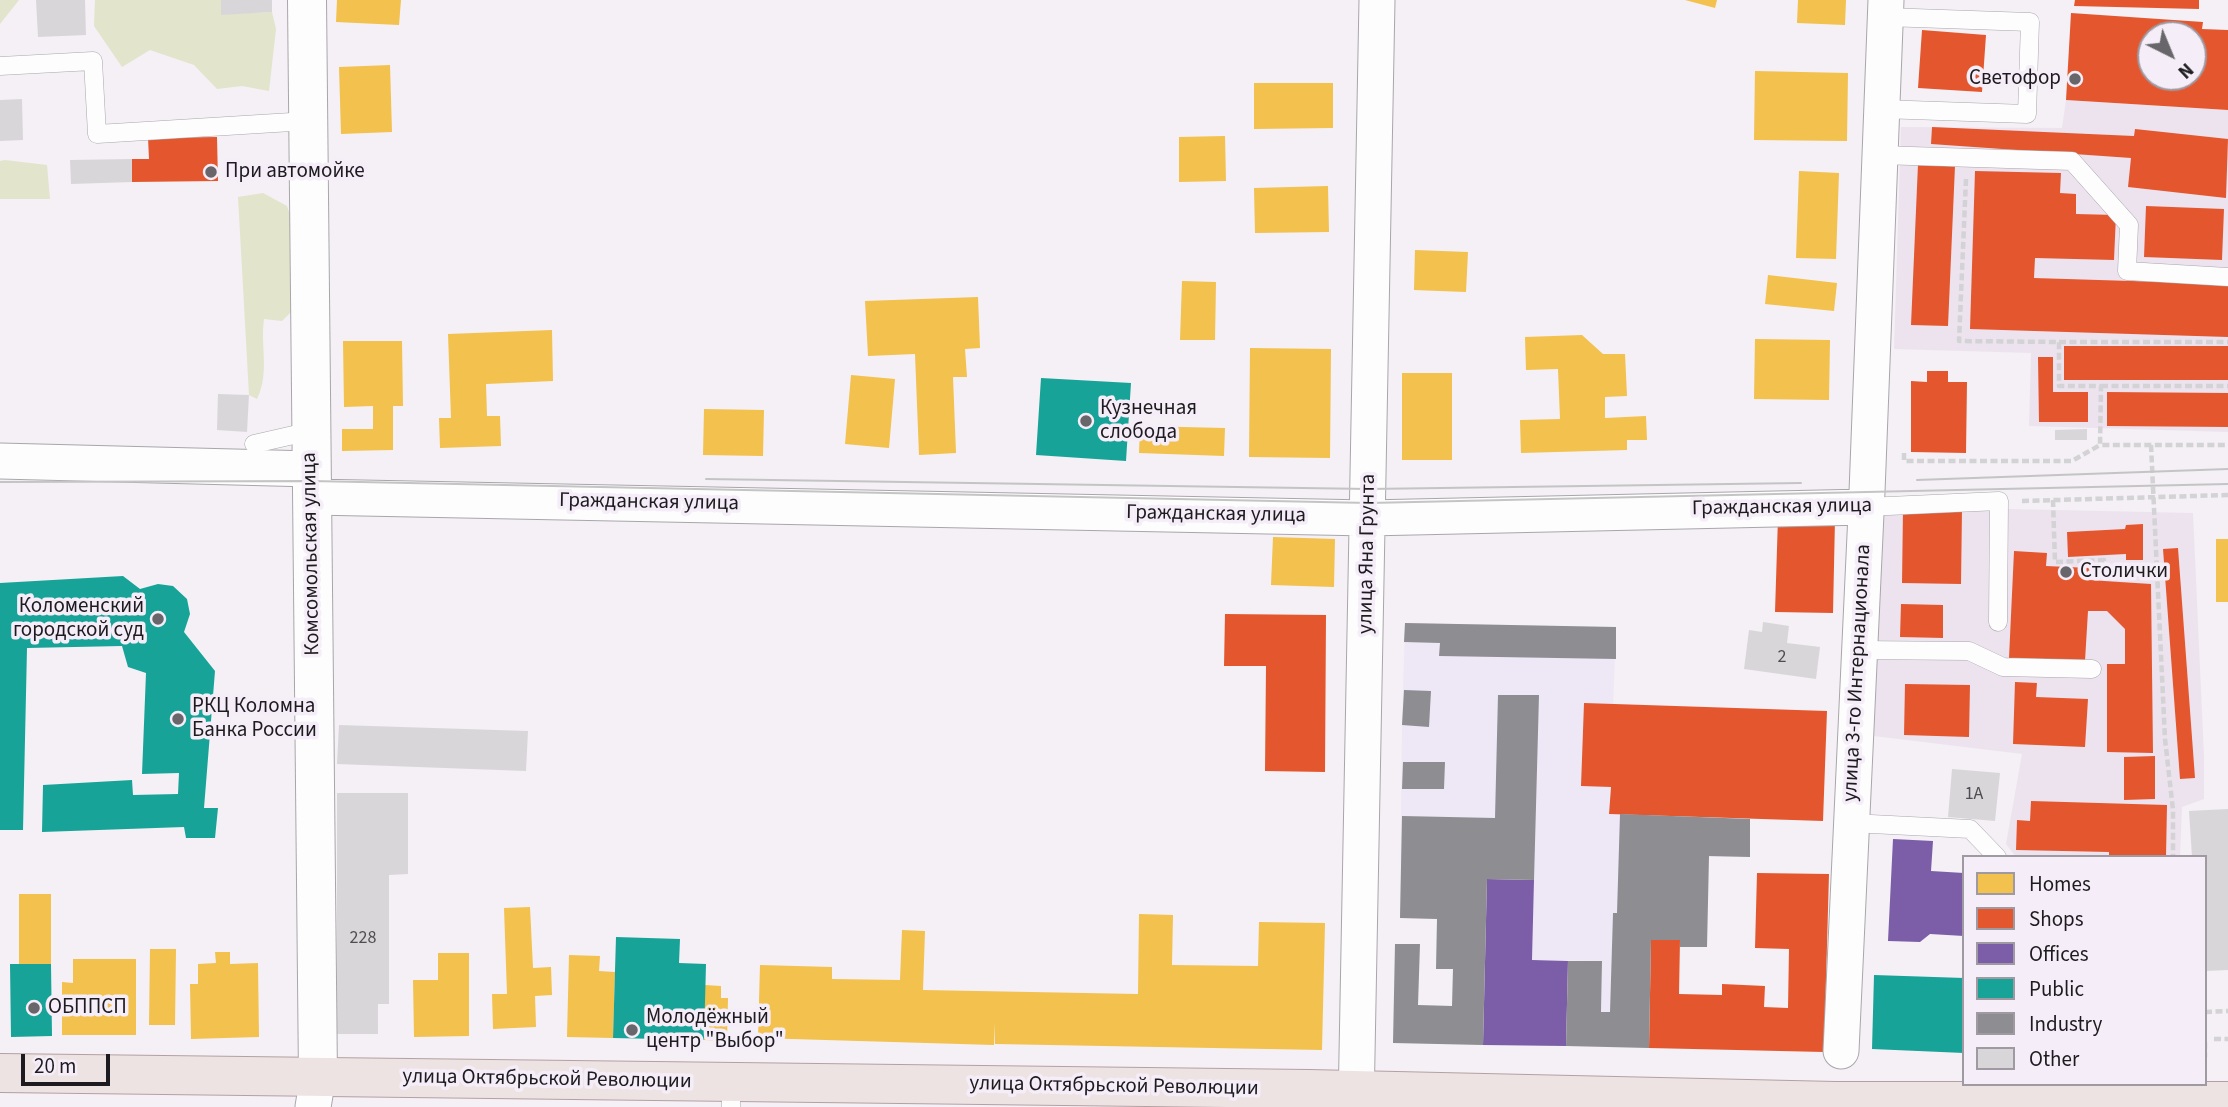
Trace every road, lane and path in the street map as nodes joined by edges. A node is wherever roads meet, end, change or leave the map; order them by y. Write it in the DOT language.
graph roads {
  1 [pos="307,0"];
  2 [pos="1377,0"];
  3 [pos="1885,8"];
  4 [pos="0,66"];
  5 [pos="1881,110"];
  6 [pos="308,121"];
  7 [pos="1879,155"];
  8 [pos="1967,158"];
  9 [pos="2228,277"];
  10 [pos="2059,342"];
  11 [pos="2228,342"];
  12 [pos="2101,386"];
  13 [pos="2228,386"];
  14 [pos="311,431"];
  15 [pos="254,444"];
  16 [pos="2100,444"];
  17 [pos="2151,445"];
  18 [pos="2228,445"];
  19 [pos="1904,447"];
  20 [pos="0,461"];
  21 [pos="312,483"];
  22 [pos="2228,495"];
  23 [pos="2154,497"];
  24 [pos="2053,500"];
  25 [pos="1999,502"];
  26 [pos="1866,507"];
  27 [pos="1368,518"];
  28 [pos="2157,570"];
  29 [pos="1998,621"];
  30 [pos="1858,650"];
  31 [pos="2092,669"];
  32 [pos="1851,822"];
  33 [pos="1995,855"];
  34 [pos="2173,855"];
  35 [pos="2207,1012"];
  36 [pos="2228,1012"];
  37 [pos="2214,1039"];
  38 [pos="2228,1039"];
  39 [pos="1841,1051"];
  40 [pos="0,1073"];
  41 [pos="316,1092"];
  42 [pos="731,1094"];
  43 [pos="1357,1099"];
  44 [pos="2228,1101"];
  1 -- 6 [label="street, Комсомольская улица"];
  2 -- 27 [label="street, улица Яна Грунта"];
  3 -- 5 [label="street, улица 3-го Интернационала"];
  3 -- 5 [label="lane"];
  4 -- 6 [label="lane"];
  5 -- 7 [label="street, улица 3-го Интернационала"];
  6 -- 14 [label="street, Комсомольская улица"];
  7 -- 8 [label="lane"];
  7 -- 26 [label="street, улица 3-го Интернационала"];
  8 -- 9 [label="lane"];
  8 -- 10 [label="path"];
  10 -- 11 [label="path"];
  10 -- 12 [label="path"];
  12 -- 13 [label="path"];
  12 -- 16 [label="path"];
  14 -- 15 [label="lane"];
  14 -- 21 [label="street, Комсомольская улица"];
  16 -- 17 [label="path"];
  16 -- 19 [label="path"];
  17 -- 18 [label="path"];
  17 -- 23 [label="path"];
  20 -- 21 [label="street, Гражданская улица"];
  21 -- 27 [label="street, Гражданская улица"];
  21 -- 41 [label="street, Комсомольская улица"];
  22 -- 23 [label="path"];
  23 -- 24 [label="path"];
  23 -- 28 [label="path"];
  24 -- 25 [label="path"];
  24 -- 28 [label="path"];
  25 -- 26 [label="lane, Гражданская улица"];
  25 -- 29 [label="lane"];
  26 -- 27 [label="street, Гражданская улица"];
  26 -- 30 [label="street, улица 3-го Интернационала"];
  27 -- 43 [label="street, улица Яна Грунта"];
  28 -- 34 [label="path"];
  30 -- 31 [label="lane"];
  30 -- 32 [label="street, улица 3-го Интернационала"];
  32 -- 33 [label="lane"];
  32 -- 39 [label="street, улица 3-го Интернационала"];
  35 -- 36 [label="path"];
  37 -- 38 [label="path"];
  40 -- 41 [label="main road, улица Октябрьской Революции"];
  41 -- 42 [label="main road, улица Октябрьской Революции"];
  42 -- 43 [label="main road, улица Октябрьской Революции"];
  43 -- 44 [label="main road, улица Октябрьской Революции"];
}
